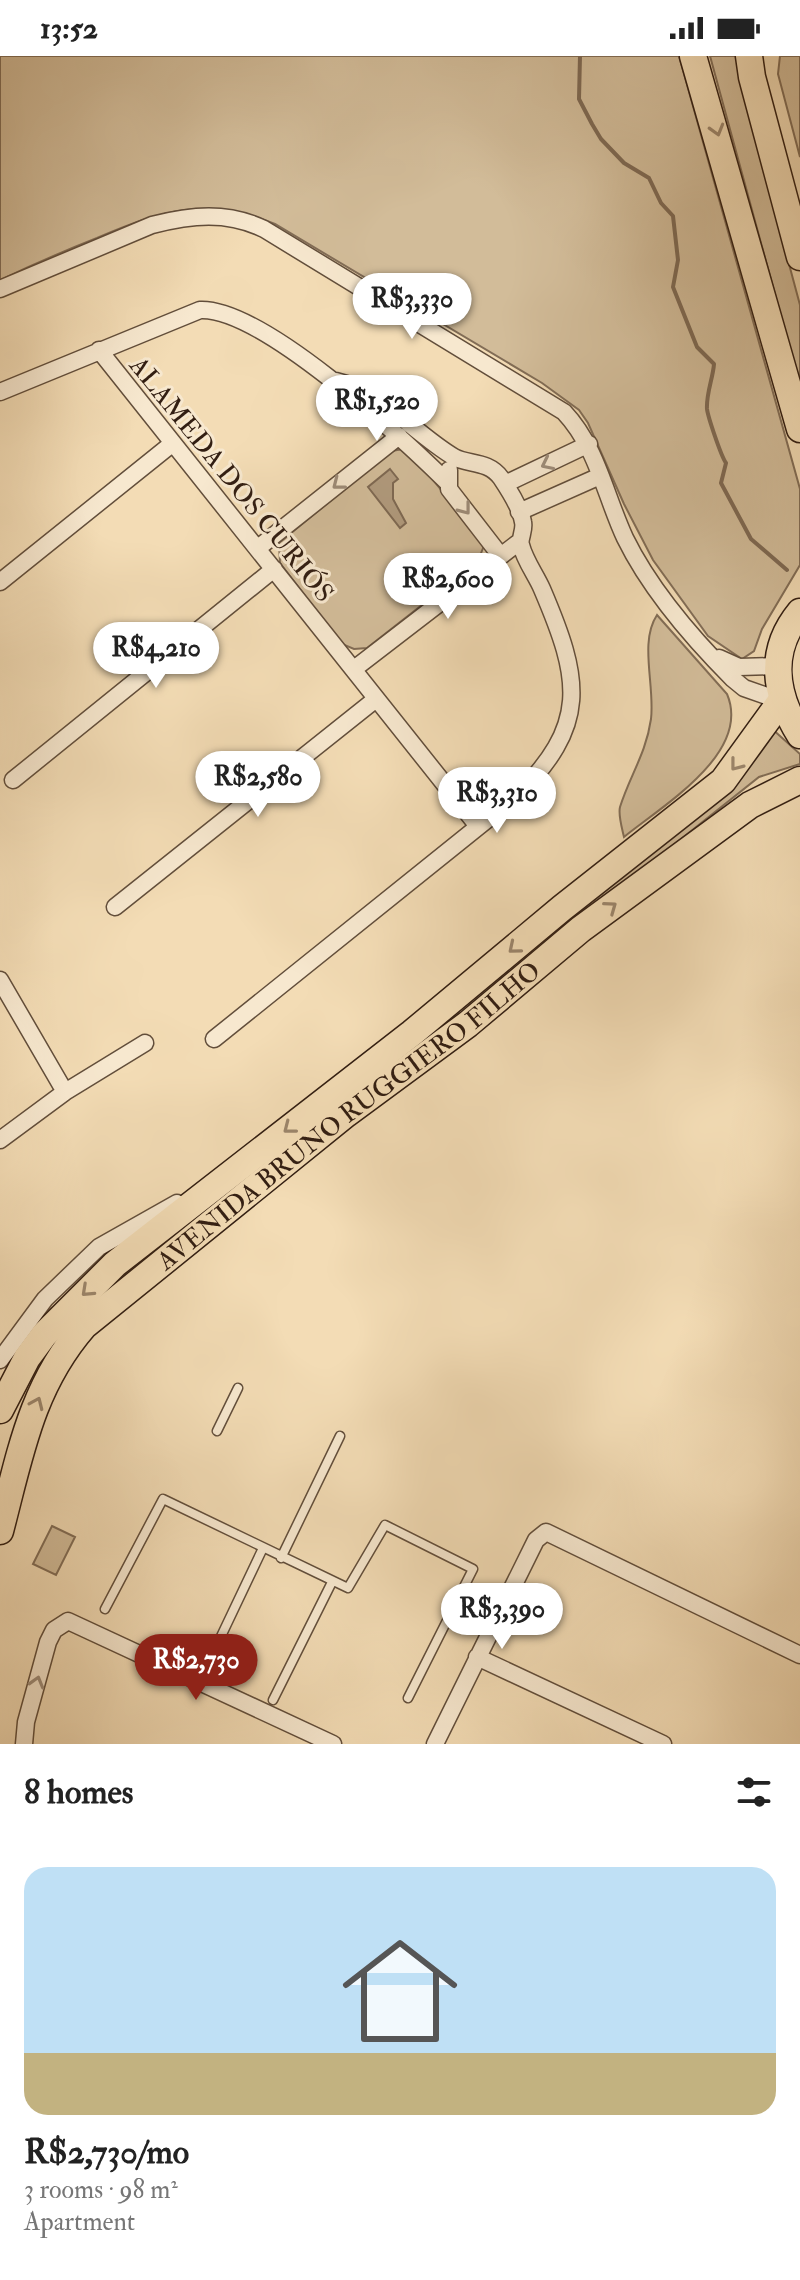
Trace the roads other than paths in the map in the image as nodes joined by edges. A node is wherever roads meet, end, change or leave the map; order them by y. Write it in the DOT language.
graph roads {
  1 [pos="693,56"];
  2 [pos="749,56"];
  3 [pos="800,257"];
  4 [pos="0,289"];
  5 [pos="99,350"];
  6 [pos="336,381"];
  7 [pos="2,392"];
  8 [pos="800,429"];
  9 [pos="399,436"];
  10 [pos="173,443"];
  11 [pos="589,444"];
  12 [pos="457,459"];
  13 [pos="600,476"];
  14 [pos="446,481"];
  15 [pos="505,484"];
  16 [pos="519,512"];
  17 [pos="519,542"];
  18 [pos="258,548"];
  19 [pos="500,555"];
  20 [pos="274,569"];
  21 [pos="0,582"];
  22 [pos="799,612"];
  23 [pos="710,653"];
  24 [pos="778,666"];
  25 [pos="354,669"];
  26 [pos="376,699"];
  27 [pos="781,701"];
  28 [pos="800,735"];
  29 [pos="13,780"];
  30 [pos="800,780"];
  31 [pos="477,825"];
  32 [pos="115,907"];
  33 [pos="562,908"];
  34 [pos="581,929"];
  35 [pos="0,980"];
  36 [pos="214,1039"];
  37 [pos="145,1043"];
  38 [pos="65,1092"];
  39 [pos="0,1140"];
  40 [pos="224,1177"];
  41 [pos="0,1360"];
  42 [pos="238,1388"];
  43 [pos="0,1410"];
  44 [pos="217,1431"];
  45 [pos="340,1436"];
  46 [pos="2,1514"];
  47 [pos="263,1548"];
  48 [pos="281,1558"];
  49 [pos="332,1582"];
  50 [pos="105,1609"];
  51 [pos="800,1655"];
  52 [pos="477,1657"];
  53 [pos="206,1668"];
  54 [pos="408,1698"];
  55 [pos="273,1700"];
  56 [pos="24,1744"];
  57 [pos="333,1744"];
  58 [pos="435,1744"];
  59 [pos="663,1744"];
  1 -- 8 [label="main road, one-way"];
  2 -- 3 [label="main road"];
  4 -- 11 [label="street"];
  5 -- 6 [label="street"];
  5 -- 7 [label="street"];
  5 -- 10 [label="street, ALAMEDA DOS CURIÓS"];
  6 -- 9 [label="street"];
  6 -- 12 [label="street"];
  9 -- 14 [label="street"];
  9 -- 18 [label="street, one-way"];
  10 -- 18 [label="street, ALAMEDA DOS CURIÓS"];
  10 -- 21 [label="street"];
  11 -- 13 [label="street"];
  11 -- 15 [label="street, one-way"];
  12 -- 14 [label="street"];
  12 -- 15 [label="street"];
  13 -- 16 [label="street"];
  13 -- 23 [label="street"];
  14 -- 19 [label="street, one-way"];
  15 -- 16 [label="street"];
  16 -- 17 [label="street"];
  17 -- 19 [label="street"];
  17 -- 31 [label="street"];
  18 -- 20 [label="street, ALAMEDA DOS CURIÓS"];
  19 -- 25 [label="street"];
  20 -- 25 [label="street, ALAMEDA DOS CURIÓS"];
  20 -- 29 [label="street"];
  22 -- 24 [label="main road"];
  23 -- 24 [label="street"];
  23 -- 27 [label="street"];
  24 -- 27 [label="main road"];
  25 -- 26 [label="street, ALAMEDA DOS CURIÓS"];
  26 -- 31 [label="street, ALAMEDA DOS CURIÓS"];
  26 -- 32 [label="street"];
  27 -- 28 [label="main road"];
  27 -- 33 [label="main road, AVENIDA BRUNO RUGGIERO FILHO, one-way"];
  34 -- 30 [label="main road, AVENIDA BRUNO RUGGIERO FILHO, one-way"];
  31 -- 36 [label="street"];
  33 -- 34 [label="main road"];
  33 -- 40 [label="main road, AVENIDA BRUNO RUGGIERO FILHO, one-way"];
  46 -- 34 [label="main road, AVENIDA BRUNO RUGGIERO FILHO, one-way"];
  35 -- 38 [label="street"];
  37 -- 38 [label="street"];
  38 -- 39 [label="street"];
  40 -- 41 [label="street, AVENIDA BRUNO RUGGIERO FILHO"];
  40 -- 43 [label="main road, AVENIDA BRUNO RUGGIERO FILHO, one-way"];
  42 -- 44 [label="lane"];
  45 -- 48 [label="lane"];
  47 -- 48 [label="lane"];
  47 -- 50 [label="lane"];
  47 -- 53 [label="lane"];
  48 -- 49 [label="lane"];
  49 -- 54 [label="lane"];
  49 -- 55 [label="lane"];
  51 -- 52 [label="street"];
  52 -- 58 [label="street"];
  52 -- 59 [label="street"];
  56 -- 57 [label="street, one-way"];
}
